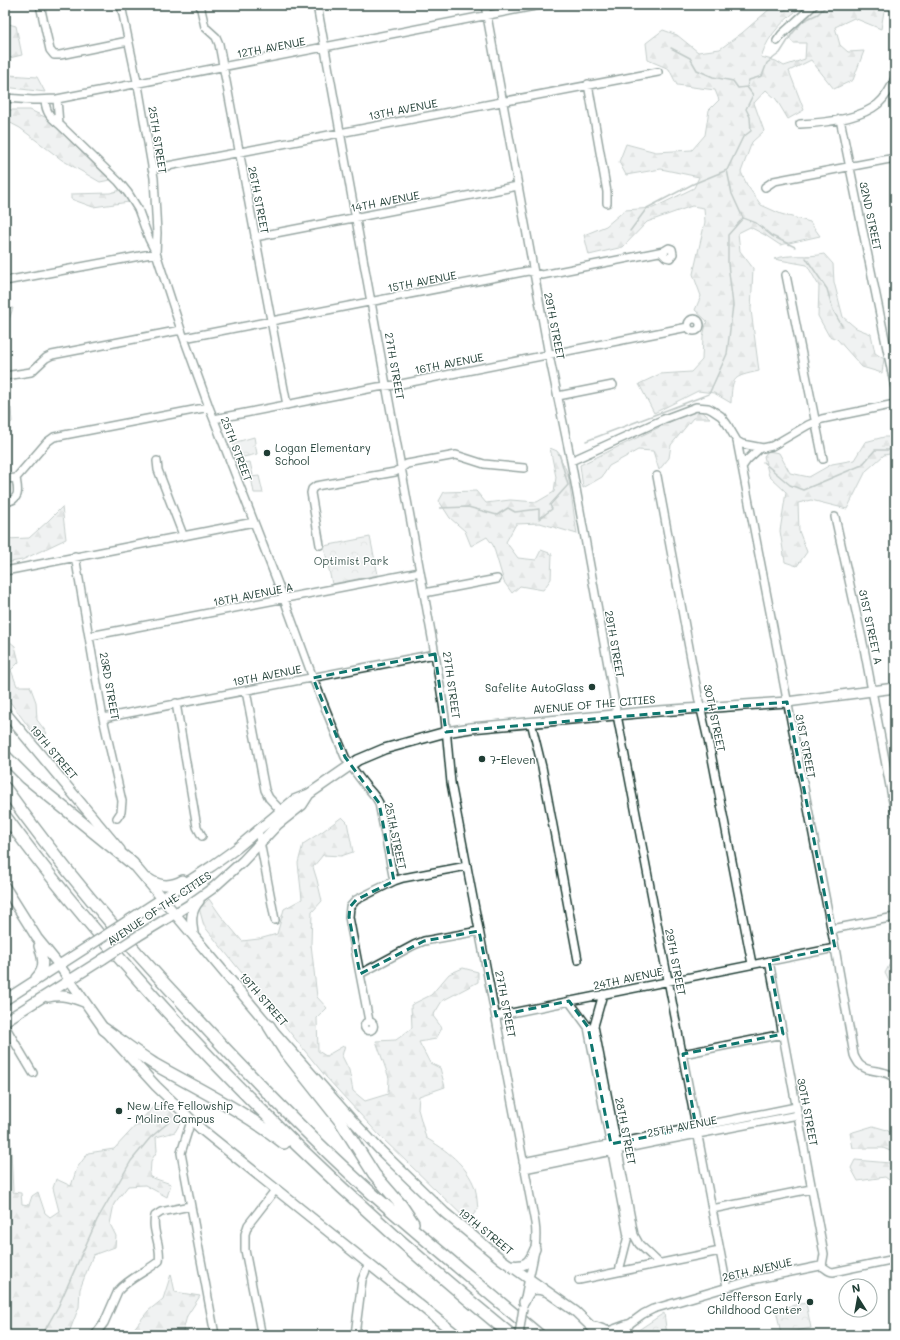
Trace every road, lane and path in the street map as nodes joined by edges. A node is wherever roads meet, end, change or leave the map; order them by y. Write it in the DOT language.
graph roads {
  1 [pos="40,5"];
  2 [pos="121,5"];
  3 [pos="200,5"];
  4 [pos="317,5"];
  5 [pos="485,5"];
  6 [pos="540,5"];
  7 [pos="814,5"];
  8 [pos="487,16"];
  9 [pos="128,41"];
  10 [pos="777,41"];
  11 [pos="324,48"];
  12 [pos="224,67"];
  13 [pos="658,72"];
  14 [pos="895,78"];
  15 [pos="137,84"];
  16 [pos="588,84"];
  17 [pos="5,98"];
  18 [pos="45,100"];
  19 [pos="57,100"];
  20 [pos="503,101"];
  21 [pos="840,119"];
  22 [pos="59,124"];
  23 [pos="800,124"];
  24 [pos="340,133"];
  25 [pos="239,152"];
  26 [pos="895,158"];
  27 [pos="850,166"];
  28 [pos="152,169"];
  29 [pos="518,186"];
  30 [pos="765,187"];
  31 [pos="607,203"];
  32 [pos="356,218"];
  33 [pos="255,237"];
  34 [pos="664,251"];
  35 [pos="156,253"];
  36 [pos="534,273"];
  37 [pos="786,275"];
  38 [pos="5,281"];
  39 [pos="372,302"];
  40 [pos="271,321"];
  41 [pos="688,327"];
  42 [pos="181,330"];
  43 [pos="184,338"];
  44 [pos="550,355"];
  45 [pos="5,376"];
  46 [pos="613,385"];
  47 [pos="386,386"];
  48 [pos="895,388"];
  49 [pos="558,396"];
  50 [pos="895,404"];
  51 [pos="287,406"];
  52 [pos="210,407"];
  53 [pos="214,419"];
  54 [pos="816,421"];
  55 [pos="737,441"];
  56 [pos="760,448"];
  57 [pos="823,459"];
  58 [pos="157,461"];
  59 [pos="571,461"];
  60 [pos="742,467"];
  61 [pos="401,468"];
  62 [pos="524,468"];
  63 [pos="657,476"];
  64 [pos="16,478"];
  65 [pos="5,479"];
  66 [pos="5,502"];
  67 [pos="835,517"];
  68 [pos="254,522"];
  69 [pos="183,535"];
  70 [pos="320,545"];
  71 [pos="75,556"];
  72 [pos="5,571"];
  73 [pos="420,572"];
  74 [pos="497,579"];
  75 [pos="424,593"];
  76 [pos="284,599"];
  77 [pos="90,636"];
  78 [pos="435,654"];
  79 [pos="313,678"];
  80 [pos="895,688"];
  81 [pos="873,690"];
  82 [pos="246,691"];
  83 [pos="787,702"];
  84 [pos="176,704"];
  85 [pos="701,708"];
  86 [pos="5,712"];
  87 [pos="617,715"];
  88 [pos="103,718"];
  89 [pos="531,722"];
  90 [pos="446,732"];
  91 [pos="5,756"];
  92 [pos="350,766"];
  93 [pos="5,788"];
  94 [pos="895,813"];
  95 [pos="284,814"];
  96 [pos="5,816"];
  97 [pos="117,818"];
  98 [pos="258,831"];
  99 [pos="202,836"];
  100 [pos="260,842"];
  101 [pos="467,866"];
  102 [pos="136,868"];
  103 [pos="394,881"];
  104 [pos="5,887"];
  105 [pos="206,893"];
  106 [pos="162,899"];
  107 [pos="175,913"];
  108 [pos="895,917"];
  109 [pos="274,920"];
  110 [pos="832,929"];
  111 [pos="479,931"];
  112 [pos="194,935"];
  113 [pos="37,938"];
  114 [pos="835,948"];
  115 [pos="578,960"];
  116 [pos="769,961"];
  117 [pos="752,964"];
  118 [pos="58,965"];
  119 [pos="360,974"];
  120 [pos="668,980"];
  121 [pos="69,981"];
  122 [pos="31,983"];
  123 [pos="603,994"];
  124 [pos="43,998"];
  125 [pos="5,1000"];
  126 [pos="569,1001"];
  127 [pos="85,1002"];
  128 [pos="496,1016"];
  129 [pos="5,1021"];
  130 [pos="369,1021"];
  131 [pos="5,1026"];
  132 [pos="269,1026"];
  133 [pos="104,1030"];
  134 [pos="782,1034"];
  135 [pos="683,1054"];
  136 [pos="33,1073"];
  137 [pos="895,1079"];
  138 [pos="796,1107"];
  139 [pos="798,1115"];
  140 [pos="191,1121"];
  141 [pos="697,1130"];
  142 [pos="614,1147"];
  143 [pos="524,1166"];
  144 [pos="335,1183"];
  145 [pos="276,1189"];
  146 [pos="811,1189"];
  147 [pos="190,1206"];
  148 [pos="712,1209"];
  149 [pos="423,1236"];
  150 [pos="535,1248"];
  151 [pos="720,1251"];
  152 [pos="895,1259"];
  153 [pos="369,1263"];
  154 [pos="659,1263"];
  155 [pos="509,1264"];
  156 [pos="822,1266"];
  157 [pos="619,1271"];
  158 [pos="528,1278"];
  159 [pos="579,1280"];
  160 [pos="727,1286"];
  161 [pos="550,1293"];
  162 [pos="523,1305"];
  163 [pos="628,1325"];
  164 [pos="592,1326"];
  165 [pos="260,1332"];
  166 [pos="95,1335"];
  167 [pos="215,1335"];
  168 [pos="356,1335"];
  169 [pos="457,1335"];
  170 [pos="511,1335"];
  171 [pos="519,1335"];
  172 [pos="539,1335"];
  173 [pos="600,1335"];
  174 [pos="622,1335"];
  1 -- 9 [label="street"];
  2 -- 9 [label="street, 25TH STREET"];
  3 -- 12 [label="street, 26TH STREET"];
  4 -- 11 [label="street, 27TH STREET"];
  5 -- 8 [label="street, 29TH STREET"];
  6 -- 8 [label="street, 12TH AVENUE"];
  7 -- 10 [label="street"];
  8 -- 11 [label="street, 12TH AVENUE"];
  8 -- 20 [label="street, 29TH STREET"];
  9 -- 15 [label="street, 25TH STREET"];
  11 -- 12 [label="street, 12TH AVENUE"];
  11 -- 24 [label="street, 27TH STREET"];
  12 -- 15 [label="street, 12TH AVENUE"];
  12 -- 25 [label="street, 26TH STREET"];
  13 -- 16 [label="street, 13TH AVENUE"];
  14 -- 21 [label="street"];
  15 -- 19 [label="street, 12TH AVENUE"];
  15 -- 28 [label="street, 25TH STREET"];
  16 -- 20 [label="street, 13TH AVENUE"];
  16 -- 31 [label="street"];
  17 -- 18 [label="street, 12TH AVENUE"];
  18 -- 19 [label="street, 12TH AVENUE"];
  18 -- 22 [label="street"];
  19 -- 22 [label="street"];
  20 -- 24 [label="street, 13TH AVENUE"];
  20 -- 29 [label="street, 29TH STREET"];
  21 -- 23 [label="street"];
  21 -- 27 [label="street, 32ND STREET"];
  22 -- 35 [label="street"];
  24 -- 25 [label="street, 13TH AVENUE"];
  24 -- 32 [label="street, 27TH STREET"];
  25 -- 28 [label="street, 13TH AVENUE"];
  25 -- 33 [label="street, 26TH STREET"];
  26 -- 27 [label="street"];
  27 -- 30 [label="street"];
  27 -- 48 [label="street, 32ND STREET"];
  28 -- 35 [label="street, 25TH STREET"];
  29 -- 32 [label="street, 14TH AVENUE"];
  29 -- 36 [label="street, 29TH STREET"];
  32 -- 33 [label="street, 14TH AVENUE"];
  32 -- 39 [label="street, 27TH STREET"];
  33 -- 40 [label="street, 26TH STREET"];
  34 -- 36 [label="street, 15TH AVENUE"];
  35 -- 38 [label="street"];
  35 -- 42 [label="street, 25TH STREET"];
  36 -- 39 [label="street, 15TH AVENUE"];
  36 -- 44 [label="street, 29TH STREET"];
  37 -- 54 [label="street"];
  39 -- 40 [label="street, 15TH AVENUE"];
  39 -- 47 [label="street, 27TH STREET"];
  40 -- 43 [label="street, 15TH AVENUE"];
  40 -- 51 [label="street, 26TH STREET"];
  41 -- 44 [label="street, 16TH AVENUE"];
  42 -- 43 [label="street, 25TH STREET"];
  42 -- 45 [label="street"];
  43 -- 52 [label="street, 25TH STREET"];
  44 -- 47 [label="street, 16TH AVENUE"];
  44 -- 49 [label="street, 29TH STREET"];
  46 -- 49 [label="street"];
  47 -- 51 [label="street, 16TH AVENUE"];
  47 -- 61 [label="street, 27TH STREET"];
  49 -- 59 [label="street, 29TH STREET"];
  50 -- 54 [label="street"];
  51 -- 53 [label="street, 16TH AVENUE"];
  52 -- 53 [label="street, 25TH STREET"];
  52 -- 64 [label="street"];
  53 -- 68 [label="street, 25TH STREET"];
  54 -- 56 [label="street"];
  54 -- 57 [label="street"];
  55 -- 56 [label="street"];
  55 -- 59 [label="street, 31ST STREET"];
  55 -- 60 [label="street, 31ST STREET"];
  56 -- 60 [label="street"];
  58 -- 69 [label="street"];
  59 -- 87 [label="street, 29TH STREET"];
  60 -- 83 [label="street, 31ST STREET"];
  61 -- 62 [label="street"];
  61 -- 70 [label="street"];
  61 -- 73 [label="street, 27TH STREET"];
  63 -- 85 [label="street, 30TH STREET"];
  64 -- 65 [label="street"];
  64 -- 66 [label="street"];
  67 -- 81 [label="street, 31ST STREET A"];
  68 -- 69 [label="street"];
  68 -- 76 [label="street, 25TH STREET"];
  69 -- 71 [label="street"];
  71 -- 72 [label="street"];
  71 -- 77 [label="street, 23RD STREET"];
  73 -- 75 [label="street, 27TH STREET"];
  73 -- 76 [label="street, 18TH AVENUE A"];
  74 -- 75 [label="street"];
  75 -- 78 [label="street, 27TH STREET"];
  76 -- 77 [label="street, 18TH AVENUE A"];
  76 -- 79 [label="street, 25TH STREET"];
  77 -- 88 [label="street, 23RD STREET"];
  78 -- 79 [label="street, 19TH AVENUE"];
  78 -- 90 [label="street, 27TH STREET"];
  79 -- 82 [label="street, 19TH AVENUE"];
  79 -- 92 [label="street, 25TH STREET"];
  80 -- 81 [label="main road, AVENUE OF THE CITIES"];
  81 -- 83 [label="main road, AVENUE OF THE CITIES"];
  81 -- 94 [label="street, 31ST STREET A"];
  82 -- 84 [label="street, 19TH AVENUE"];
  82 -- 95 [label="street"];
  83 -- 85 [label="main road, AVENUE OF THE CITIES"];
  83 -- 110 [label="street, 31ST STREET"];
  84 -- 88 [label="street, 19TH AVENUE"];
  84 -- 99 [label="street"];
  85 -- 87 [label="main road, AVENUE OF THE CITIES"];
  85 -- 117 [label="street, 30TH STREET"];
  86 -- 102 [label="main road, 19TH STREET"];
  87 -- 89 [label="main road, AVENUE OF THE CITIES"];
  87 -- 120 [label="street, 29TH STREET"];
  88 -- 97 [label="street, 23RD STREET"];
  89 -- 90 [label="main road, AVENUE OF THE CITIES"];
  89 -- 115 [label="street"];
  90 -- 92 [label="main road, AVENUE OF THE CITIES"];
  90 -- 101 [label="street, 27TH STREET"];
  91 -- 102 [label="highway"];
  92 -- 95 [label="main road, AVENUE OF THE CITIES"];
  92 -- 103 [label="street, 25TH STREET"];
  93 -- 149 [label="highway"];
  95 -- 98 [label="main road, AVENUE OF THE CITIES"];
  95 -- 100 [label="main road, AVENUE OF THE CITIES"];
  96 -- 144 [label="highway"];
  98 -- 100 [label="street"];
  98 -- 102 [label="main road"];
  98 -- 106 [label="main road, AVENUE OF THE CITIES"];
  100 -- 105 [label="main road, AVENUE OF THE CITIES"];
  100 -- 109 [label="street"];
  101 -- 103 [label="street"];
  101 -- 111 [label="street, 27TH STREET"];
  102 -- 106 [label="main road, 19TH STREET"];
  103 -- 119 [label="street"];
  104 -- 113 [label="main road"];
  105 -- 107 [label="main road, AVENUE OF THE CITIES"];
  105 -- 112 [label="main road"];
  106 -- 107 [label="main road, 19TH STREET"];
  106 -- 118 [label="main road, AVENUE OF THE CITIES, bridge"];
  107 -- 112 [label="main road, 19TH STREET"];
  107 -- 121 [label="main road, AVENUE OF THE CITIES, bridge"];
  108 -- 110 [label="street"];
  110 -- 114 [label="street, 31ST STREET"];
  111 -- 119 [label="street"];
  111 -- 128 [label="street, 27TH STREET"];
  112 -- 132 [label="main road, 19TH STREET"];
  113 -- 118 [label="main road"];
  113 -- 122 [label="main road"];
  114 -- 116 [label="street, 24TH AVENUE"];
  114 -- 137 [label="street, 31ST STREET"];
  116 -- 117 [label="street, 24TH AVENUE"];
  116 -- 134 [label="street, 30TH STREET"];
  117 -- 120 [label="street, 24TH AVENUE"];
  118 -- 121 [label="main road"];
  118 -- 122 [label="main road, AVENUE OF THE CITIES"];
  119 -- 130 [label="street"];
  120 -- 123 [label="street, 24TH AVENUE"];
  120 -- 135 [label="street, 29TH STREET"];
  121 -- 124 [label="main road, AVENUE OF THE CITIES"];
  121 -- 127 [label="main road"];
  122 -- 125 [label="main road, AVENUE OF THE CITIES"];
  123 -- 126 [label="street, 24TH AVENUE"];
  123 -- 142 [label="street, 28TH STREET"];
  124 -- 127 [label="main road"];
  124 -- 129 [label="main road, AVENUE OF THE CITIES"];
  126 -- 128 [label="street, 24TH AVENUE"];
  126 -- 142 [label="street, 28TH STREET"];
  127 -- 133 [label="main road"];
  128 -- 143 [label="street, 27TH STREET"];
  131 -- 136 [label="street"];
  132 -- 149 [label="highway"];
  132 -- 155 [label="main road, 19TH STREET"];
  133 -- 140 [label="main road"];
  133 -- 144 [label="highway"];
  134 -- 135 [label="street"];
  134 -- 138 [label="street, 30TH STREET"];
  135 -- 141 [label="street, 29TH STREET"];
  138 -- 139 [label="street, 30TH STREET"];
  138 -- 141 [label="street, 25TH AVENUE"];
  139 -- 141 [label="street, 25TH AVENUE"];
  139 -- 146 [label="street, 30TH STREET"];
  140 -- 145 [label="main road"];
  140 -- 147 [label="street"];
  141 -- 142 [label="street, 25TH AVENUE"];
  141 -- 148 [label="street, 29TH STREET"];
  142 -- 143 [label="street, 25TH AVENUE"];
  142 -- 154 [label="street, 28TH STREET"];
  142 -- 157 [label="street, 28TH STREET"];
  143 -- 150 [label="street, 27TH STREET"];
  144 -- 170 [label="highway"];
  145 -- 153 [label="main road"];
  145 -- 165 [label="street"];
  146 -- 148 [label="street"];
  146 -- 156 [label="street, 30TH STREET"];
  147 -- 166 [label="street"];
  147 -- 167 [label="street"];
  148 -- 151 [label="street, 29TH STREET"];
  149 -- 172 [label="highway"];
  150 -- 155 [label="main road"];
  150 -- 158 [label="street, 27TH STREET"];
  151 -- 154 [label="street"];
  151 -- 160 [label="street, 29TH STREET"];
  152 -- 156 [label="street, 26TH AVENUE"];
  153 -- 168 [label="street"];
  153 -- 169 [label="main road"];
  154 -- 157 [label="street"];
  155 -- 158 [label="main road, 19TH STREET"];
  156 -- 160 [label="street, 26TH AVENUE"];
  157 -- 159 [label="street"];
  158 -- 161 [label="main road"];
  158 -- 162 [label="street"];
  160 -- 163 [label="street, 26TH AVENUE"];
  161 -- 162 [label="main road"];
  161 -- 164 [label="main road"];
  162 -- 171 [label="street, bridge"];
  163 -- 164 [label="main road"];
  163 -- 174 [label="main road"];
  164 -- 173 [label="main road"];
}
